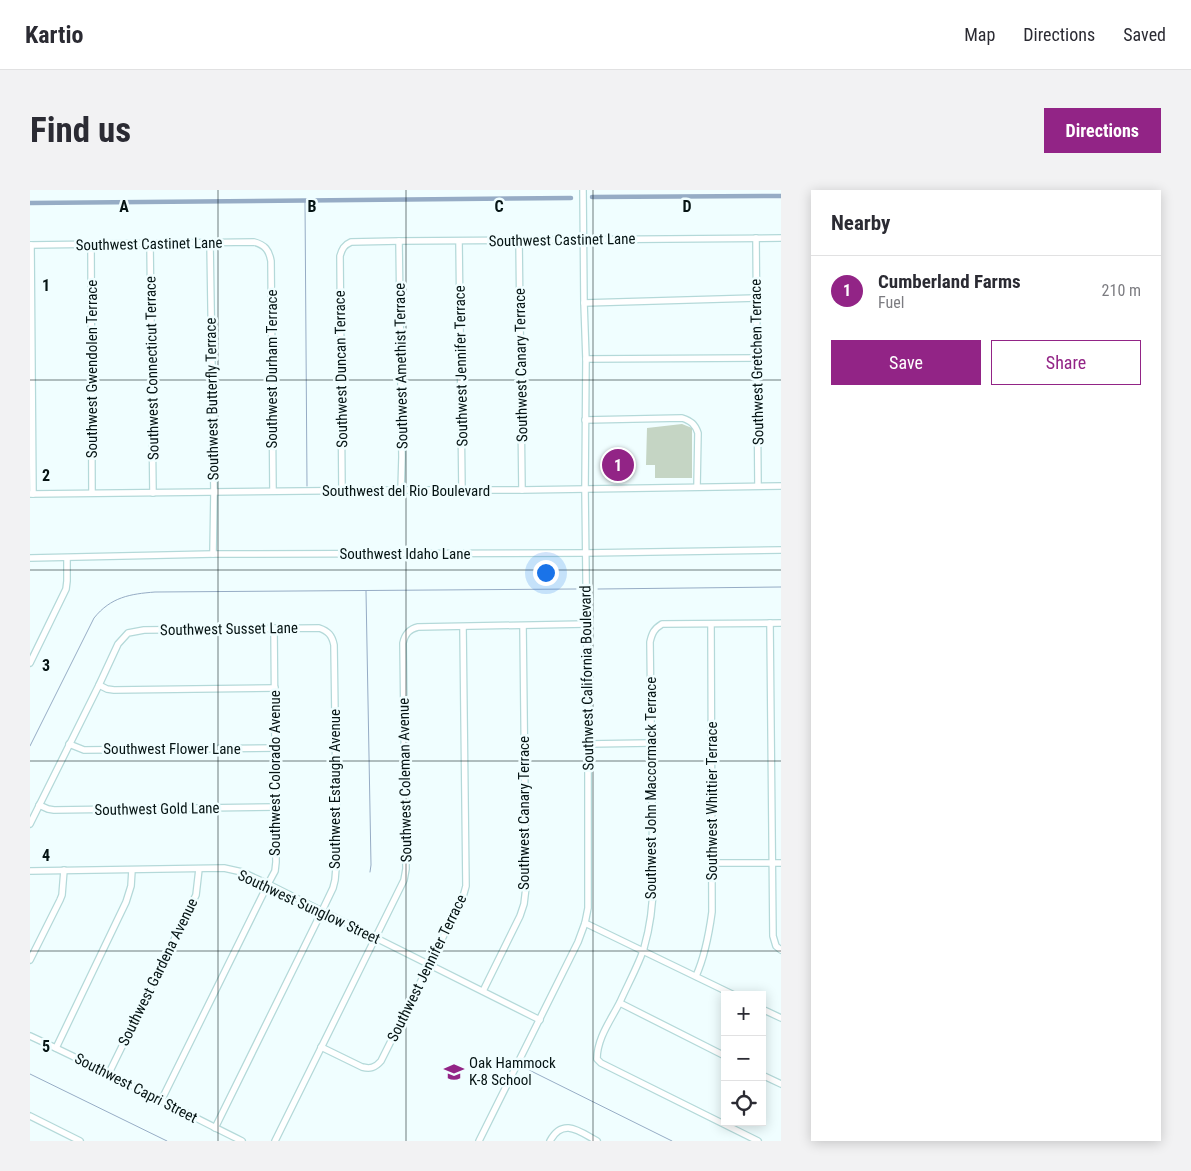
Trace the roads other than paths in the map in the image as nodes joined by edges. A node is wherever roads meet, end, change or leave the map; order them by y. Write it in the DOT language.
graph roads {
  1 [pos="583,190"];
  2 [pos="756,238"];
  3 [pos="781,238"];
  4 [pos="520,240"];
  5 [pos="583,240"];
  6 [pos="400,241"];
  7 [pos="460,241"];
  8 [pos="210,243"];
  9 [pos="150,244"];
  10 [pos="30,245"];
  11 [pos="91,245"];
  12 [pos="266,247"];
  13 [pos="344,247"];
  14 [pos="756,298"];
  15 [pos="584,303"];
  16 [pos="31,305"];
  17 [pos="757,358"];
  18 [pos="586,359"];
  19 [pos="31,365"];
  20 [pos="586,420"];
  21 [pos="32,426"];
  22 [pos="758,486"];
  23 [pos="781,486"];
  24 [pos="697,487"];
  25 [pos="585,489"];
  26 [pos="400,490"];
  27 [pos="462,490"];
  28 [pos="522,490"];
  29 [pos="273,491"];
  30 [pos="342,491"];
  31 [pos="214,492"];
  32 [pos="92,493"];
  33 [pos="153,493"];
  34 [pos="32,494"];
  35 [pos="781,550"];
  36 [pos="586,553"];
  37 [pos="213,554"];
  38 [pos="30,558"];
  39 [pos="67,558"];
  40 [pos="770,623"];
  41 [pos="781,623"];
  42 [pos="586,624"];
  43 [pos="711,624"];
  44 [pos="463,626"];
  45 [pos="523,626"];
  46 [pos="274,628"];
  47 [pos="330,634"];
  48 [pos="30,663"];
  49 [pos="99,685"];
  50 [pos="275,688"];
  51 [pos="651,743"];
  52 [pos="69,744"];
  53 [pos="588,744"];
  54 [pos="275,748"];
  55 [pos="40,805"];
  56 [pos="276,807"];
  57 [pos="30,824"];
  58 [pos="713,863"];
  59 [pos="772,863"];
  60 [pos="781,863"];
  61 [pos="198,868"];
  62 [pos="30,870"];
  63 [pos="64,870"];
  64 [pos="132,870"];
  65 [pos="268,884"];
  66 [pos="322,911"];
  67 [pos="585,923"];
  68 [pos="376,938"];
  69 [pos="643,950"];
  70 [pos="781,950"];
  71 [pos="30,960"];
  72 [pos="429,965"];
  73 [pos="696,976"];
  74 [pos="483,991"];
  75 [pos="726,991"];
  76 [pos="620,1003"];
  77 [pos="766,1011"];
  78 [pos="781,1018"];
  79 [pos="540,1020"];
  80 [pos="30,1036"];
  81 [pos="322,1047"];
  82 [pos="56,1048"];
  83 [pos="721,1054"];
  84 [pos="109,1074"];
  85 [pos="766,1076"];
  86 [pos="781,1084"];
  87 [pos="161,1101"];
  88 [pos="30,1116"];
  89 [pos="215,1128"];
  90 [pos="276,1139"];
  91 [pos="80,1141"];
  92 [pos="242,1141"];
  93 [pos="480,1141"];
  94 [pos="550,1141"];
  95 [pos="597,1141"];
  96 [pos="758,1141"];
  1 -- 5 [label="street, Southwest California Boulevard"];
  2 -- 3 [label="street, Southwest Castinet Lane"];
  2 -- 5 [label="street, Southwest Castinet Lane"];
  2 -- 14 [label="street, Southwest Gretchen Terrace"];
  4 -- 5 [label="street, Southwest Castinet Lane"];
  4 -- 7 [label="street, Southwest Castinet Lane"];
  4 -- 28 [label="street, Southwest Canary Terrace"];
  5 -- 15 [label="street, Southwest California Boulevard"];
  6 -- 7 [label="street, Southwest Castinet Lane"];
  6 -- 13 [label="street, Southwest Castinet Lane"];
  6 -- 26 [label="street, Southwest Amethist Terrace"];
  7 -- 27 [label="street, Southwest Jennifer Terrace"];
  8 -- 9 [label="street, Southwest Castinet Lane"];
  8 -- 12 [label="street, Southwest Castinet Lane"];
  8 -- 31 [label="street, Southwest Butterfly Terrace"];
  9 -- 11 [label="street, Southwest Castinet Lane"];
  9 -- 33 [label="street, Southwest Connecticut Terrace"];
  10 -- 11 [label="street, Southwest Castinet Lane"];
  10 -- 16 [label="street"];
  11 -- 32 [label="street, Southwest Gwendolen Terrace"];
  12 -- 29 [label="street, Southwest Durham Terrace"];
  13 -- 30 [label="street, Southwest Duncan Terrace"];
  14 -- 15 [label="street"];
  14 -- 17 [label="street, Southwest Gretchen Terrace"];
  15 -- 18 [label="street, Southwest California Boulevard"];
  16 -- 19 [label="street"];
  17 -- 18 [label="street"];
  17 -- 22 [label="street, Southwest Gretchen Terrace"];
  18 -- 20 [label="street, Southwest California Boulevard"];
  19 -- 21 [label="street"];
  20 -- 24 [label="street"];
  20 -- 25 [label="street, Southwest California Boulevard"];
  21 -- 34 [label="street"];
  22 -- 23 [label="street, Southwest del Rio Boulevard"];
  22 -- 24 [label="street, Southwest del Rio Boulevard"];
  24 -- 25 [label="street, Southwest del Rio Boulevard"];
  25 -- 28 [label="street, Southwest del Rio Boulevard"];
  25 -- 36 [label="street, Southwest California Boulevard"];
  26 -- 27 [label="street, Southwest del Rio Boulevard"];
  26 -- 30 [label="street, Southwest del Rio Boulevard"];
  27 -- 28 [label="street, Southwest del Rio Boulevard"];
  29 -- 30 [label="street, Southwest del Rio Boulevard"];
  29 -- 31 [label="street, Southwest del Rio Boulevard"];
  31 -- 33 [label="street, Southwest del Rio Boulevard"];
  31 -- 37 [label="street, Southwest Butterfly Terrace"];
  32 -- 33 [label="street, Southwest del Rio Boulevard"];
  32 -- 34 [label="street, Southwest del Rio Boulevard"];
  35 -- 36 [label="street, Southwest Idaho Lane"];
  36 -- 37 [label="street, Southwest Idaho Lane"];
  36 -- 42 [label="street, Southwest California Boulevard"];
  37 -- 39 [label="street, Southwest Idaho Lane"];
  38 -- 39 [label="street, Southwest Idaho Lane"];
  39 -- 48 [label="street"];
  40 -- 41 [label="street"];
  40 -- 43 [label="street"];
  40 -- 59 [label="street"];
  42 -- 45 [label="street"];
  42 -- 53 [label="street, Southwest California Boulevard"];
  43 -- 51 [label="street, Southwest John Maccormack Terrace"];
  43 -- 58 [label="street, Southwest Whittier Terrace"];
  44 -- 45 [label="street"];
  44 -- 68 [label="street, Southwest Coleman Avenue"];
  44 -- 72 [label="street, Southwest Jennifer Terrace"];
  45 -- 74 [label="street, Southwest Canary Terrace"];
  46 -- 47 [label="street, Southwest Susset Lane"];
  46 -- 49 [label="street, Southwest Susset Lane"];
  46 -- 50 [label="street, Southwest Colorado Avenue"];
  47 -- 66 [label="street, Southwest Estaugh Avenue"];
  49 -- 50 [label="street"];
  49 -- 52 [label="street"];
  50 -- 54 [label="street, Southwest Colorado Avenue"];
  51 -- 53 [label="street"];
  51 -- 69 [label="street, Southwest John Maccormack Terrace"];
  52 -- 54 [label="street, Southwest Flower Lane"];
  52 -- 55 [label="street"];
  53 -- 67 [label="street, Southwest California Boulevard"];
  54 -- 56 [label="street, Southwest Colorado Avenue"];
  55 -- 56 [label="street, Southwest Gold Lane"];
  55 -- 57 [label="street"];
  56 -- 65 [label="street, Southwest Colorado Avenue"];
  58 -- 59 [label="street"];
  58 -- 73 [label="street, Southwest Whittier Terrace"];
  59 -- 60 [label="street"];
  59 -- 70 [label="street"];
  61 -- 64 [label="street, Southwest Sunglow Street"];
  61 -- 65 [label="street, Southwest Sunglow Street"];
  61 -- 84 [label="street, Southwest Gardena Avenue"];
  62 -- 63 [label="street, Southwest Sunglow Street"];
  63 -- 64 [label="street, Southwest Sunglow Street"];
  63 -- 71 [label="street"];
  64 -- 82 [label="street"];
  65 -- 66 [label="street, Southwest Sunglow Street"];
  65 -- 87 [label="street, Southwest Colorado Avenue"];
  66 -- 68 [label="street, Southwest Sunglow Street"];
  66 -- 89 [label="street, Southwest Estaugh Avenue"];
  67 -- 69 [label="street"];
  67 -- 79 [label="street, Southwest California Boulevard"];
  68 -- 72 [label="street, Southwest Sunglow Street"];
  68 -- 81 [label="street, Southwest Coleman Avenue"];
  69 -- 73 [label="street"];
  69 -- 76 [label="street, Southwest John Maccormack Terrace"];
  72 -- 74 [label="street, Southwest Sunglow Street"];
  72 -- 81 [label="street, Southwest Jennifer Terrace"];
  73 -- 75 [label="street"];
  74 -- 79 [label="street, Southwest Sunglow Street"];
  76 -- 83 [label="street"];
  76 -- 96 [label="street, Southwest John Maccormack Terrace"];
  77 -- 78 [label="street"];
  79 -- 93 [label="street, Southwest California Boulevard"];
  80 -- 82 [label="street, Southwest Capri Street"];
  81 -- 90 [label="street, Southwest Coleman Avenue"];
  82 -- 84 [label="street, Southwest Capri Street"];
  84 -- 87 [label="street, Southwest Capri Street"];
  85 -- 86 [label="street"];
  87 -- 89 [label="street, Southwest Capri Street"];
  88 -- 91 [label="street"];
  89 -- 92 [label="street, Southwest Capri Street"];
  94 -- 95 [label="street"];
}
